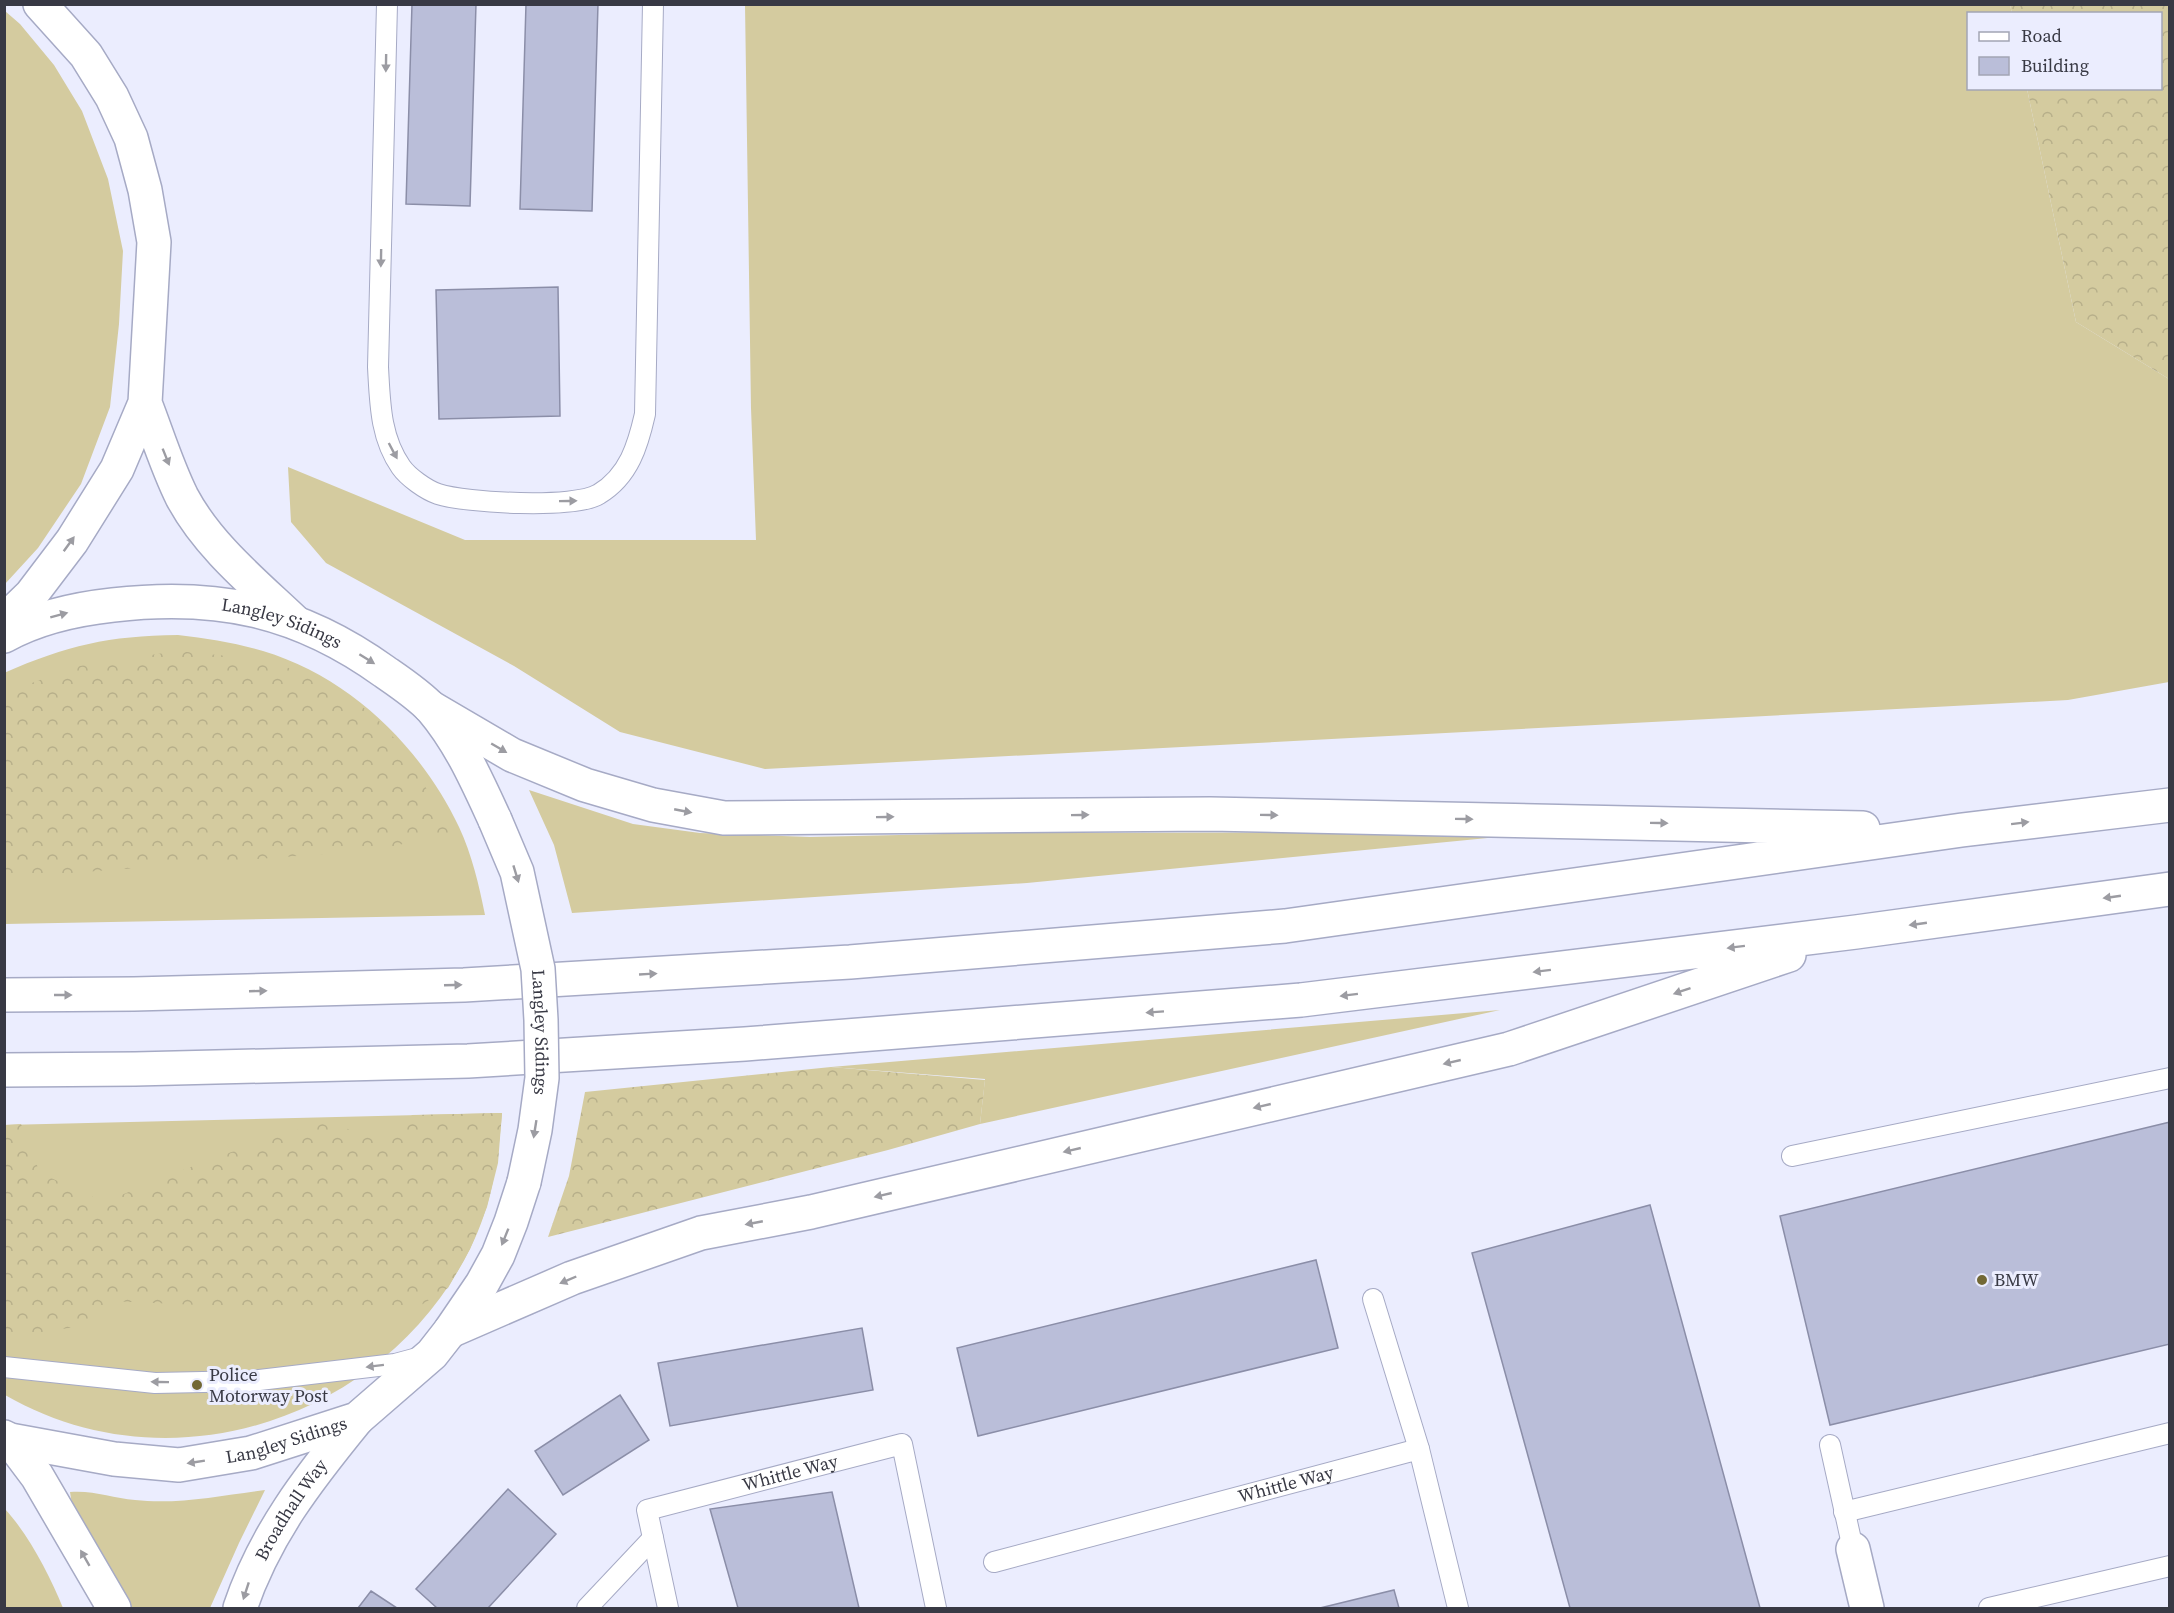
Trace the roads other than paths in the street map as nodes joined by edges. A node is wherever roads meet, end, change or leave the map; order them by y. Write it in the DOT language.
graph roads {
  1 [pos="40,4"];
  2 [pos="387,4"];
  3 [pos="653,4"];
  4 [pos="145,403"];
  5 [pos="4,621"];
  6 [pos="295,622"];
  7 [pos="4,636"];
  8 [pos="430,707"];
  9 [pos="2169,805"];
  10 [pos="1962,830"];
  11 [pos="2169,889"];
  12 [pos="1856,932"];
  13 [pos="4,996"];
  14 [pos="4,1070"];
  15 [pos="2169,1078"];
  16 [pos="1792,1156"];
  17 [pos="1373,1299"];
  18 [pos="441,1342"];
  19 [pos="4,1366"];
  20 [pos="357,1419"];
  21 [pos="2169,1433"];
  22 [pos="8,1438"];
  23 [pos="1830,1445"];
  24 [pos="1419,1449"];
  25 [pos="1844,1512"];
  26 [pos="653,1538"];
  27 [pos="1853,1549"];
  28 [pos="994,1562"];
  29 [pos="2169,1566"];
  30 [pos="114,1608"];
  31 [pos="240,1608"];
  32 [pos="587,1608"];
  33 [pos="668,1608"];
  34 [pos="936,1608"];
  35 [pos="1458,1608"];
  36 [pos="1867,1608"];
  37 [pos="1989,1608"];
  1 -- 4 [label="main road"];
  2 -- 3 [label="lane, one-way"];
  5 -- 4 [label="main road, one-way"];
  4 -- 6 [label="main road, one-way"];
  7 -- 6 [label="main road, Langley Sidings, one-way"];
  6 -- 8 [label="main road, Langley Sidings, one-way"];
  8 -- 10 [label="main road, one-way"];
  8 -- 18 [label="main road, Langley Sidings, one-way, bridge"];
  10 -- 9 [label="main road, one-way"];
  13 -- 10 [label="main road, one-way"];
  11 -- 12 [label="main road, one-way"];
  12 -- 14 [label="main road, one-way"];
  12 -- 18 [label="main road, one-way"];
  15 -- 16 [label="lane"];
  17 -- 24 [label="lane"];
  18 -- 19 [label="lane, one-way"];
  18 -- 20 [label="main road, Langley Sidings"];
  20 -- 22 [label="main road, Langley Sidings, one-way"];
  20 -- 31 [label="main road, Broadhall Way, one-way"];
  21 -- 25 [label="lane"];
  30 -- 22 [label="main road, one-way"];
  23 -- 25 [label="lane"];
  24 -- 28 [label="lane, Whittle Way"];
  24 -- 35 [label="lane"];
  25 -- 27 [label="lane"];
  26 -- 32 [label="lane"];
  26 -- 33 [label="lane, Whittle Way"];
  26 -- 34 [label="lane, Whittle Way"];
  27 -- 36 [label="main road"];
  29 -- 37 [label="lane"];
}
